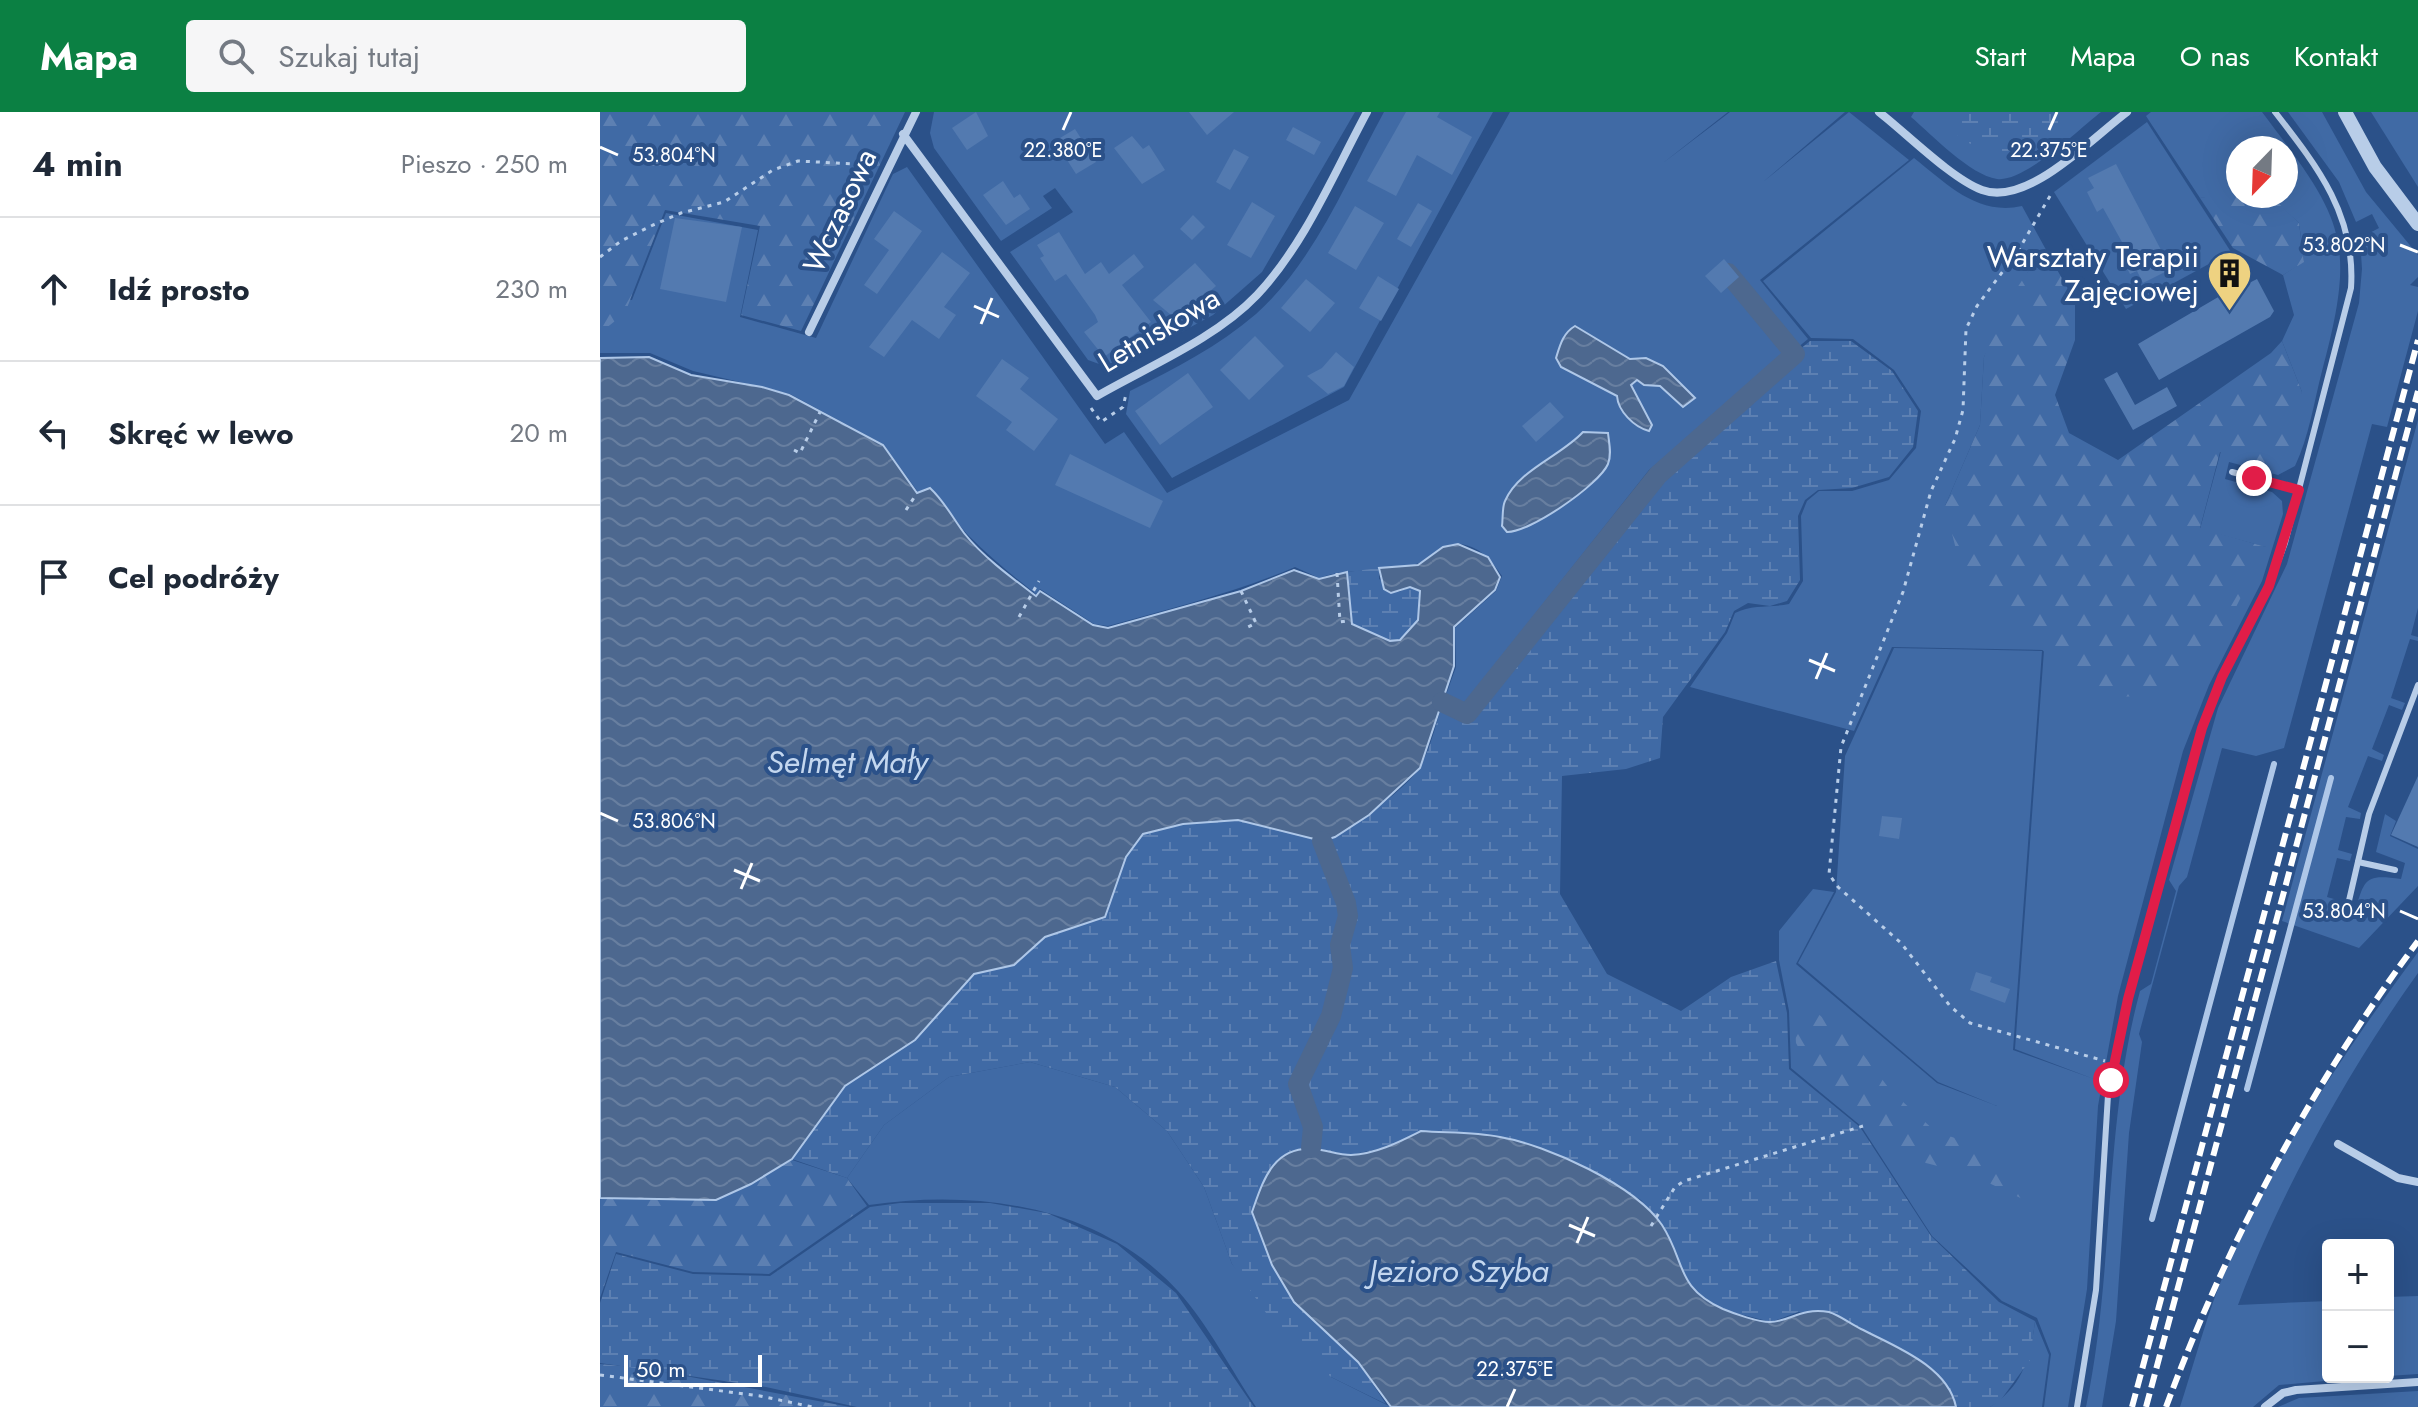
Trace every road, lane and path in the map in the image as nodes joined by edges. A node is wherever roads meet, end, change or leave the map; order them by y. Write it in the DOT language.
graph roads {
  1 [pos="916,112"];
  2 [pos="1367,112"];
  3 [pos="1879,112"];
  4 [pos="2127,112"];
  5 [pos="2275,112"];
  6 [pos="2345,112"];
  7 [pos="903,134"];
  8 [pos="888,166"];
  9 [pos="2050,196"];
  10 [pos="2418,224"];
  11 [pos="600,257"];
  12 [pos="809,332"];
  13 [pos="1127,389"];
  14 [pos="1082,396"];
  15 [pos="820,412"];
  16 [pos="794,450"];
  17 [pos="2232,472"];
  18 [pos="2299,490"];
  19 [pos="917,493"];
  20 [pos="906,510"];
  21 [pos="1337,573"];
  22 [pos="1039,581"];
  23 [pos="1241,591"];
  24 [pos="1019,617"];
  25 [pos="1346,621"];
  26 [pos="1246,628"];
  27 [pos="2418,685"];
  28 [pos="2358,862"];
  29 [pos="2395,870"];
  30 [pos="2348,905"];
  31 [pos="2114,1063"];
  32 [pos="1863,1126"];
  33 [pos="2338,1144"];
  34 [pos="2418,1182"];
  35 [pos="1651,1226"];
  36 [pos="600,1375"];
  37 [pos="2418,1382"];
  38 [pos="813,1407"];
  39 [pos="2077,1407"];
  40 [pos="2265,1407"];
  1 -- 7 [label="street, Wczasowa"];
  2 -- 7 [label="street, Letniskowa"];
  3 -- 4 [label="street"];
  5 -- 18 [label="lane"];
  6 -- 10 [label="street"];
  7 -- 8 [label="street, Wczasowa"];
  8 -- 11 [label="path"];
  8 -- 12 [label="street, Wczasowa"];
  9 -- 31 [label="path"];
  13 -- 14 [label="path"];
  15 -- 16 [label="path"];
  17 -- 18 [label="lane"];
  18 -- 31 [label="lane"];
  19 -- 20 [label="path"];
  21 -- 25 [label="path"];
  22 -- 24 [label="path"];
  23 -- 26 [label="path"];
  27 -- 28 [label="lane"];
  28 -- 29 [label="lane"];
  28 -- 30 [label="lane"];
  31 -- 39 [label="lane"];
  32 -- 35 [label="path"];
  33 -- 34 [label="street"];
  36 -- 38 [label="path"];
  37 -- 40 [label="street"];
}
